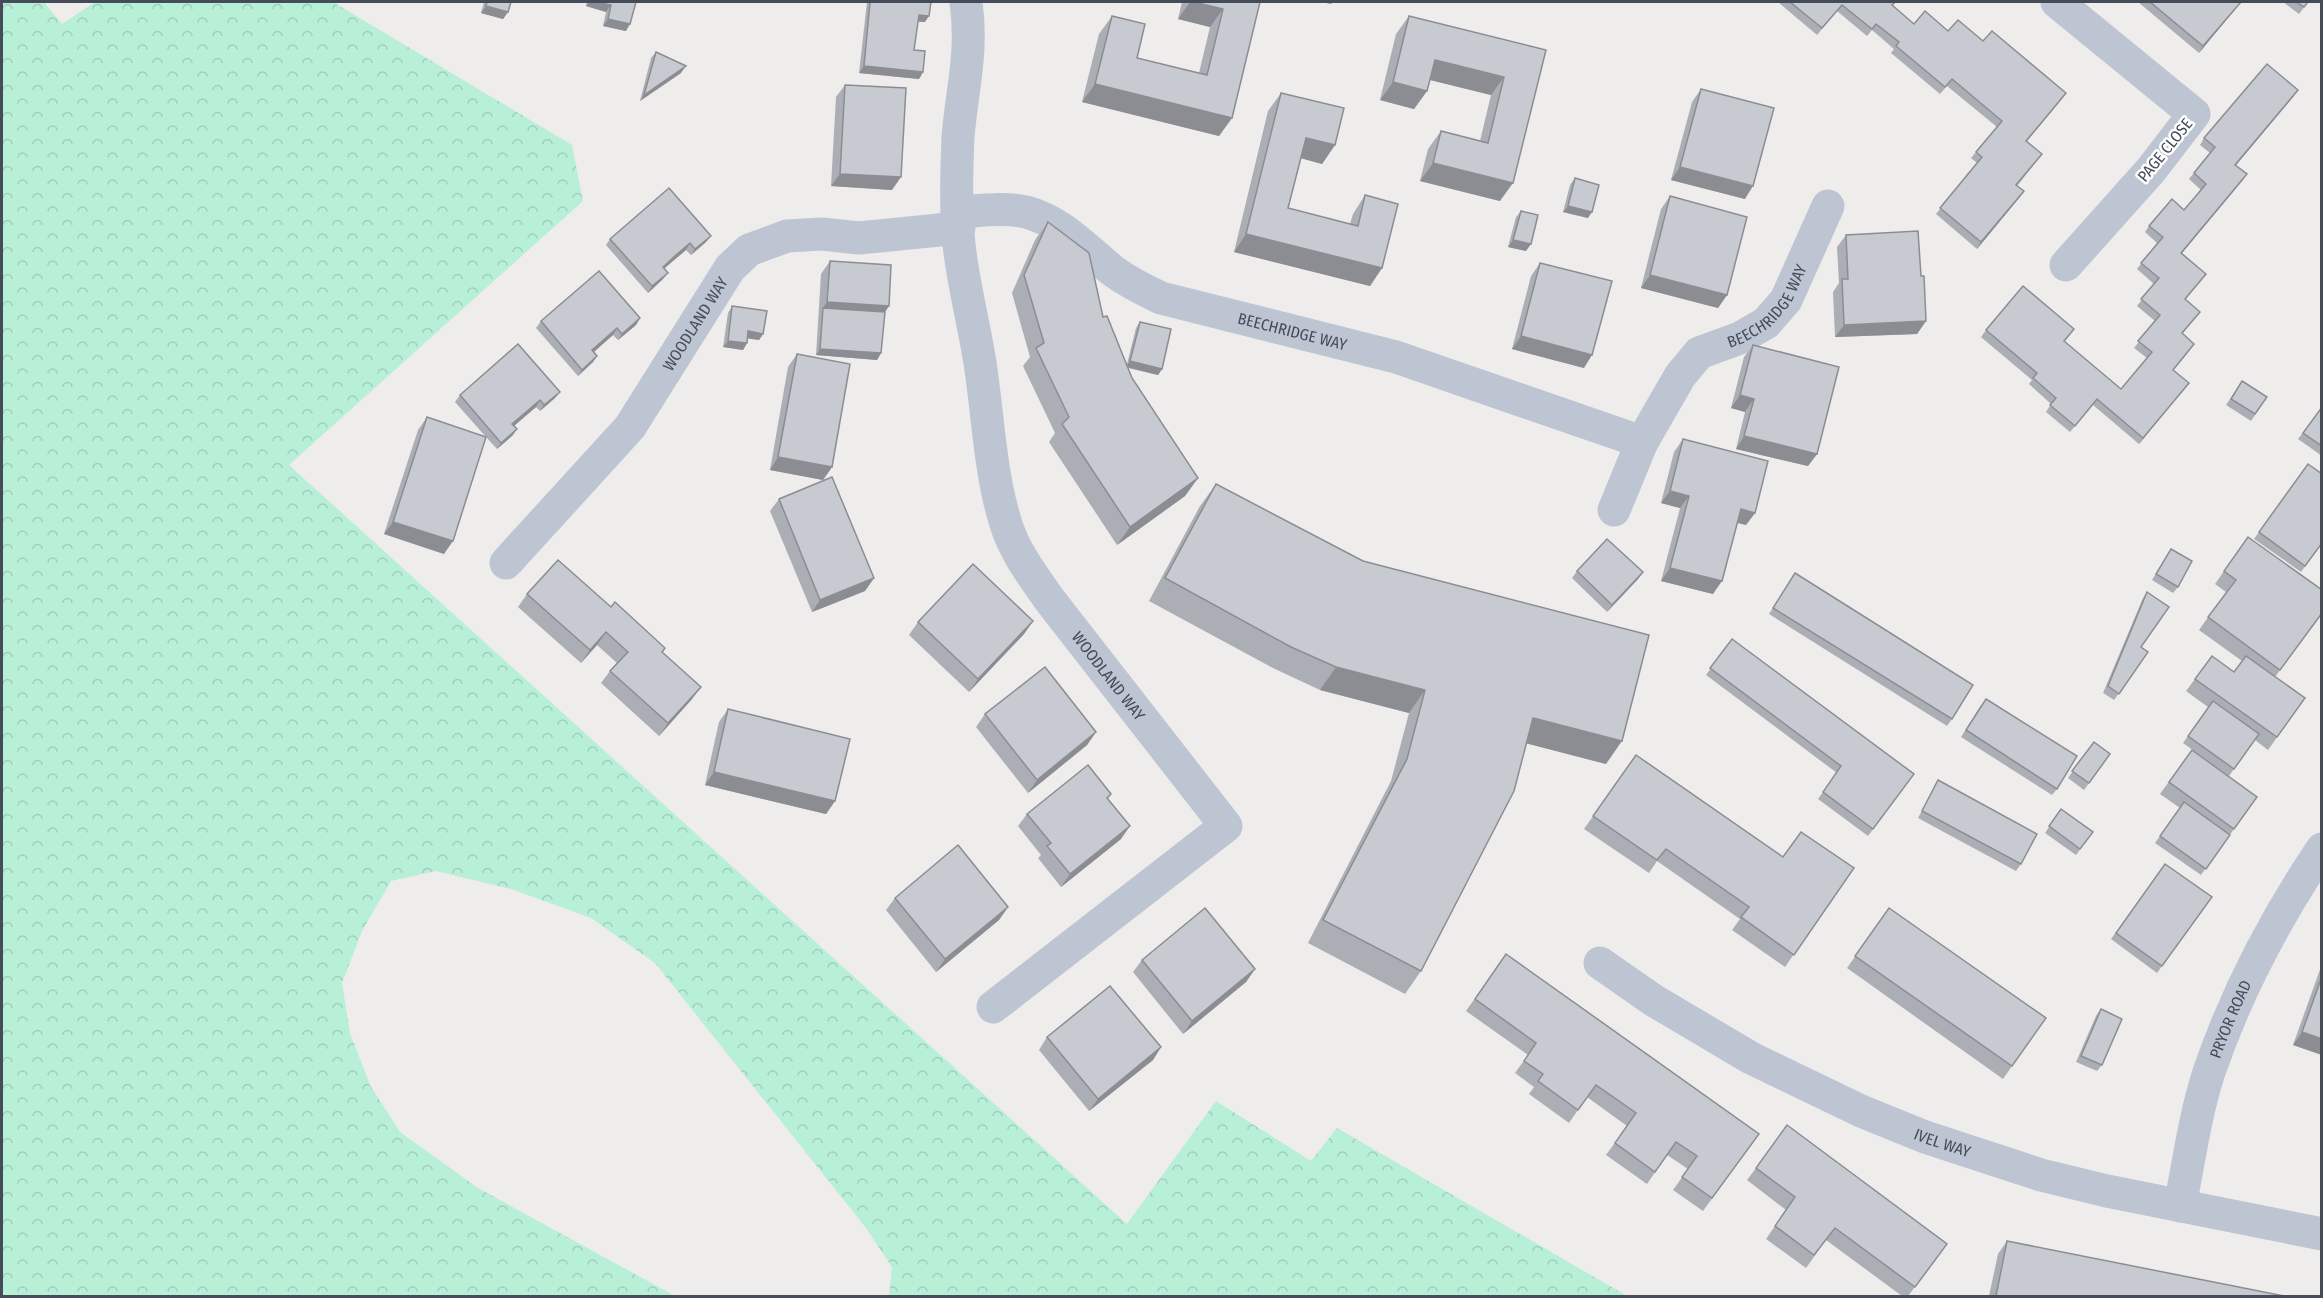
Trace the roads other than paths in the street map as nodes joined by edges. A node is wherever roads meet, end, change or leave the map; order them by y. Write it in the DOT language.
graph roads {
  1 [pos="966,2"];
  2 [pos="2057,2"];
  3 [pos="1828,206"];
  4 [pos="958,220"];
  5 [pos="2066,264"];
  6 [pos="1642,442"];
  7 [pos="1614,510"];
  8 [pos="506,563"];
  9 [pos="2322,849"];
  10 [pos="1600,963"];
  11 [pos="993,1006"];
  12 [pos="2180,1206"];
  13 [pos="2322,1234"];
  1 -- 4 [label="street, WOODLAND WAY"];
  2 -- 5 [label="street, PAGE CLOSE"];
  3 -- 6 [label="street, BEECHRIDGE WAY"];
  4 -- 6 [label="street, BEECHRIDGE WAY"];
  4 -- 8 [label="street, WOODLAND WAY"];
  4 -- 11 [label="street, WOODLAND WAY"];
  6 -- 7 [label="street, BEECHRIDGE WAY"];
  9 -- 12 [label="street, PRYOR ROAD"];
  10 -- 12 [label="street, IVEL WAY"];
  12 -- 13 [label="street, IVEL WAY"];
}
